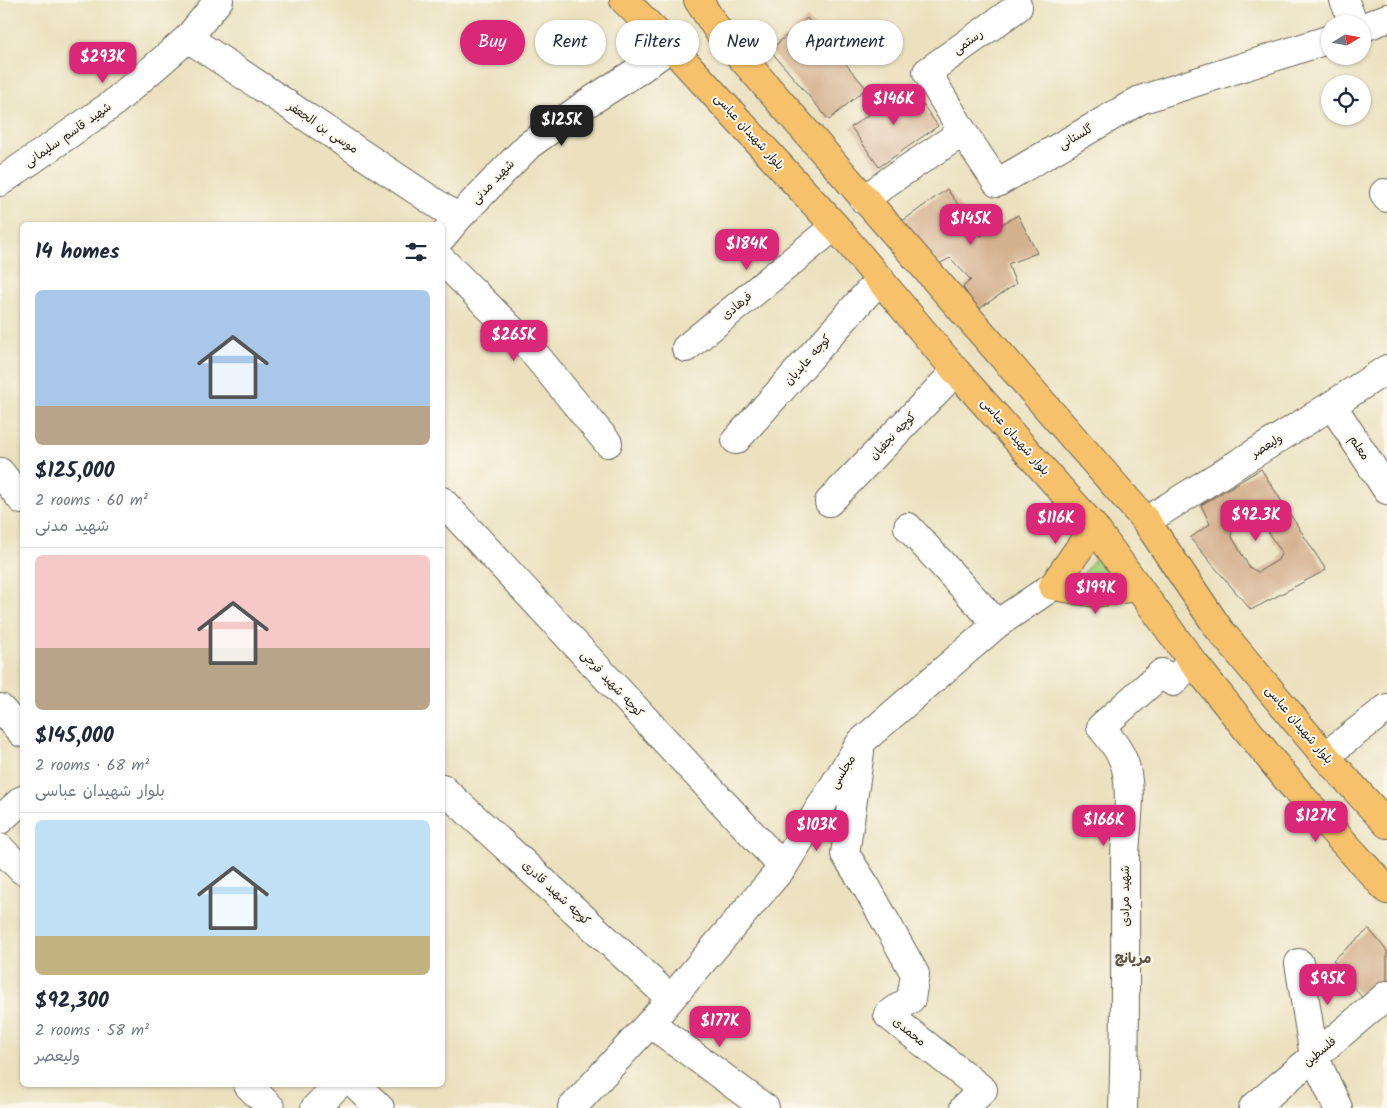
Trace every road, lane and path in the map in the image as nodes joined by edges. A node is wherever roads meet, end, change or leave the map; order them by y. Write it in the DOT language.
graph roads {
  1 [pos="219,0"];
  2 [pos="624,0"];
  3 [pos="698,0"];
  4 [pos="1344,0"];
  5 [pos="1018,7"];
  6 [pos="1350,15"];
  7 [pos="1387,18"];
  8 [pos="644,20"];
  9 [pos="1371,24"];
  10 [pos="188,38"];
  11 [pos="1321,42"];
  12 [pos="646,65"];
  13 [pos="687,65"];
  14 [pos="963,132"];
  15 [pos="0,182"];
  16 [pos="864,200"];
  17 [pos="443,222"];
  18 [pos="835,226"];
  19 [pos="450,227"];
  20 [pos="445,263"];
  21 [pos="880,279"];
  22 [pos="686,348"];
  23 [pos="1387,369"];
  24 [pos="956,371"];
  25 [pos="1332,406"];
  26 [pos="736,440"];
  27 [pos="608,443"];
  28 [pos="0,472"];
  29 [pos="1387,490"];
  30 [pos="20,497"];
  31 [pos="829,502"];
  32 [pos="445,504"];
  33 [pos="1146,521"];
  34 [pos="908,527"];
  35 [pos="1094,527"];
  36 [pos="1054,586"];
  37 [pos="1138,587"];
  38 [pos="997,624"];
  39 [pos="1192,661"];
  40 [pos="0,708"];
  41 [pos="1387,708"];
  42 [pos="20,731"];
  43 [pos="861,742"];
  44 [pos="1325,756"];
  45 [pos="445,791"];
  46 [pos="20,802"];
  47 [pos="0,820"];
  48 [pos="1387,824"];
  49 [pos="0,848"];
  50 [pos="783,867"];
  51 [pos="20,868"];
  52 [pos="1387,890"];
  53 [pos="1299,963"];
  54 [pos="1387,995"];
  55 [pos="670,998"];
  56 [pos="650,1023"];
  57 [pos="1314,1056"];
  58 [pos="250,1087"];
  59 [pos="336,1087"];
  60 [pos="358,1087"];
  61 [pos="271,1108"];
  62 [pos="315,1108"];
  63 [pos="380,1108"];
  64 [pos="572,1108"];
  65 [pos="766,1108"];
  66 [pos="964,1108"];
  67 [pos="1123,1108"];
  68 [pos="1253,1108"];
  69 [pos="1338,1108"];
  1 -- 10 [label="street, شهید قاسم سلیمانی"];
  2 -- 8 [label="main road, بلوار شهیدان عباسی"];
  3 -- 16 [label="main road, بلوار شهیدان عباسی"];
  4 -- 6 [label="street"];
  5 -- 14 [label="street, رستمی"];
  7 -- 9 [label="street"];
  10 -- 15 [label="street, شهید قاسم سلیمانی"];
  10 -- 17 [label="street, موسی بن الجعفر"];
  11 -- 14 [label="street, گلستانی"];
  12 -- 19 [label="street, شهید مدنی"];
  13 -- 18 [label="main road, بلوار شهیدان عباسی"];
  14 -- 16 [label="street"];
  16 -- 33 [label="main road, بلوار شهیدان عباسی"];
  18 -- 21 [label="main road, بلوار شهیدان عباسی"];
  18 -- 22 [label="street, فرهادی"];
  20 -- 27 [label="street"];
  21 -- 24 [label="main road, بلوار شهیدان عباسی"];
  21 -- 26 [label="street, کوجه عابدیان"];
  23 -- 25 [label="street, ولیعصر"];
  24 -- 31 [label="street, کوچه نجفیان"];
  24 -- 35 [label="main road, بلوار شهیدان عباسی"];
  25 -- 29 [label="street, معلم"];
  25 -- 33 [label="street, ولیعصر"];
  28 -- 30 [label="street"];
  32 -- 50 [label="street, کوچه شهید فرجی"];
  33 -- 44 [label="main road, بلوار شهیدان عباسی"];
  34 -- 38 [label="street"];
  35 -- 36 [label="main road"];
  35 -- 37 [label="main road, بلوار شهیدان عباسی"];
  36 -- 37 [label="main road"];
  36 -- 38 [label="street, مجلسی"];
  37 -- 39 [label="main road, بلوار شهیدان عباسی"];
  38 -- 43 [label="street, مجلسی"];
  39 -- 52 [label="main road, بلوار شهیدان عباسی"];
  39 -- 67 [label="street, شهید مرادی"];
  40 -- 42 [label="street"];
  41 -- 44 [label="street"];
  43 -- 50 [label="street, مجلسی"];
  43 -- 66 [label="street, محمدی"];
  44 -- 48 [label="main road, بلوار شهیدان عباسی"];
  45 -- 55 [label="street, کوچه شهید قادری"];
  46 -- 47 [label="street"];
  49 -- 51 [label="street"];
  50 -- 55 [label="street, مجلسی"];
  53 -- 57 [label="street"];
  54 -- 57 [label="street, فلسطین"];
  55 -- 56 [label="street, مجلسی"];
  56 -- 64 [label="street, مجلسی"];
  56 -- 65 [label="street"];
  57 -- 68 [label="street, فلسطین"];
  57 -- 69 [label="street"];
  58 -- 61 [label="street"];
  59 -- 62 [label="street"];
  60 -- 63 [label="street"];
}
